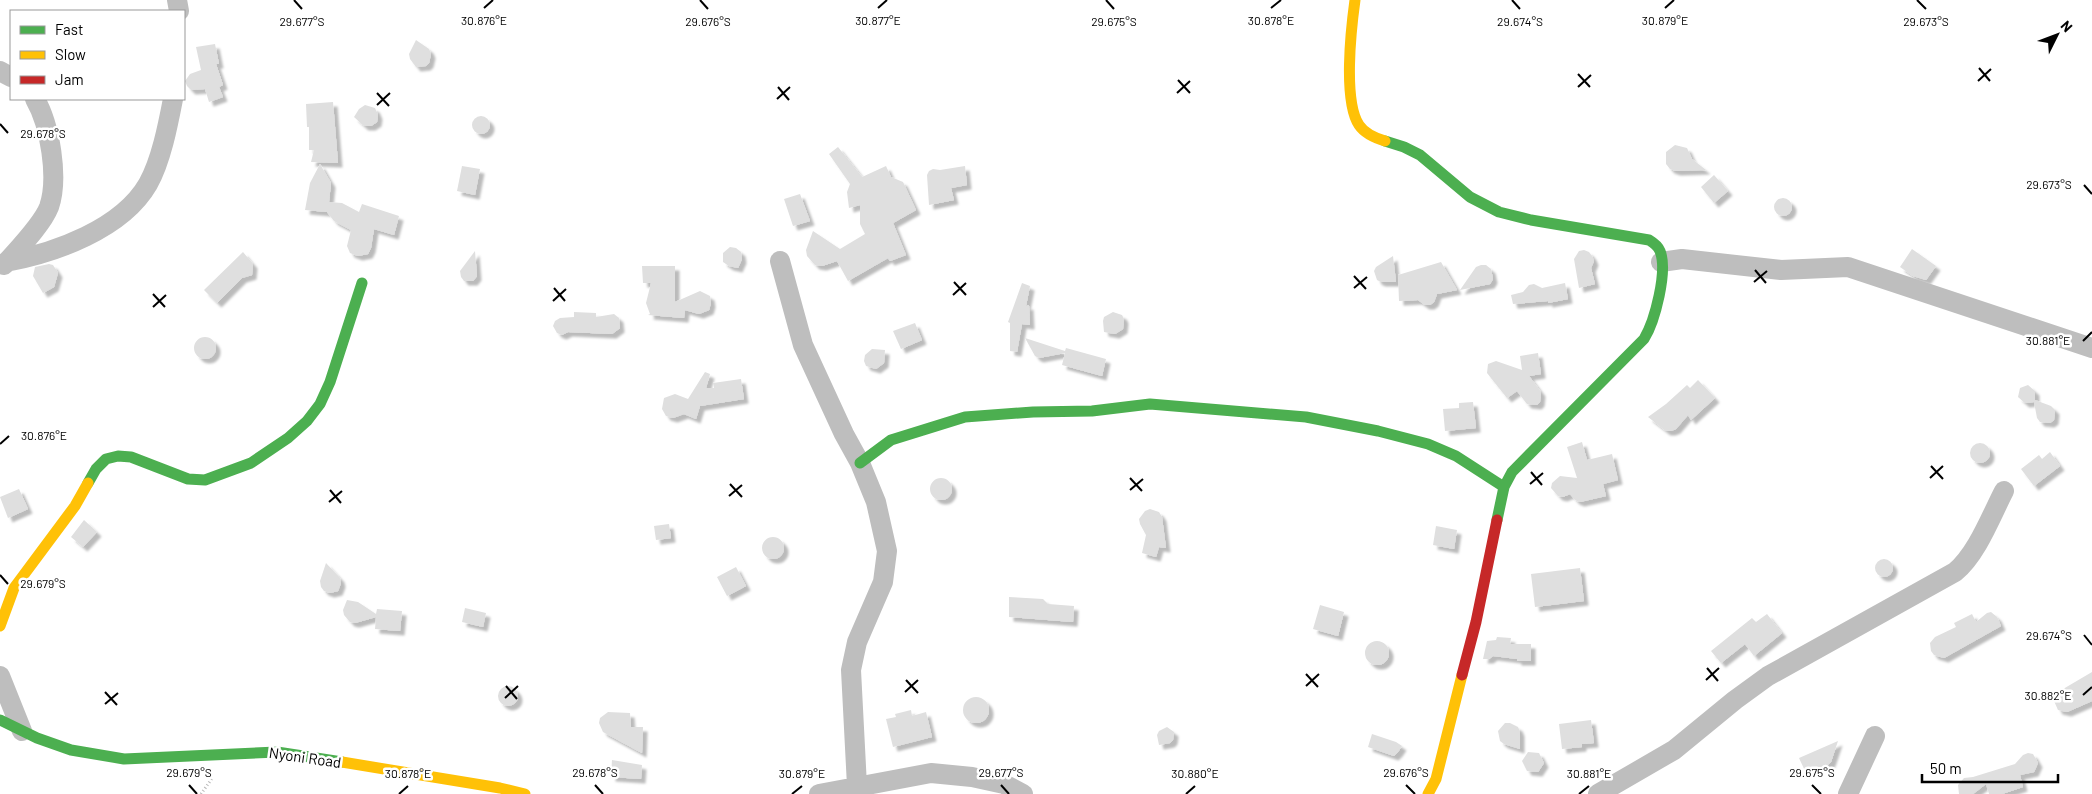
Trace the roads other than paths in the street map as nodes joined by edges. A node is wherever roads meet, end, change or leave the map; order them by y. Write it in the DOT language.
graph roads {
  1 [pos="1356,0"];
  2 [pos="36,100"];
  3 [pos="173,100"];
  4 [pos="780,260"];
  5 [pos="1661,262"];
  6 [pos="3,266"];
  7 [pos="362,283"];
  8 [pos="2092,348"];
  9 [pos="860,463"];
  10 [pos="1504,487"];
  11 [pos="2004,491"];
  12 [pos="0,626"];
  13 [pos="0,676"];
  14 [pos="0,720"];
  15 [pos="22,731"];
  16 [pos="1875,736"];
  17 [pos="847,790"];
  18 [pos="526,794"];
  19 [pos="819,794"];
  20 [pos="1023,794"];
  21 [pos="1428,794"];
  22 [pos="1598,794"];
  23 [pos="1848,794"];
  1 -- 5 [label="street"];
  2 -- 6 [label="street"];
  3 -- 6 [label="street"];
  4 -- 9 [label="street"];
  5 -- 8 [label="street"];
  5 -- 10 [label="street"];
  7 -- 12 [label="street"];
  9 -- 10 [label="street"];
  9 -- 17 [label="street"];
  10 -- 21 [label="street"];
  11 -- 22 [label="street"];
  13 -- 15 [label="street"];
  14 -- 15 [label="street, Nyoni Road"];
  15 -- 18 [label="street, Nyoni Road"];
  16 -- 23 [label="street"];
  17 -- 19 [label="street"];
  17 -- 20 [label="street"];
}
